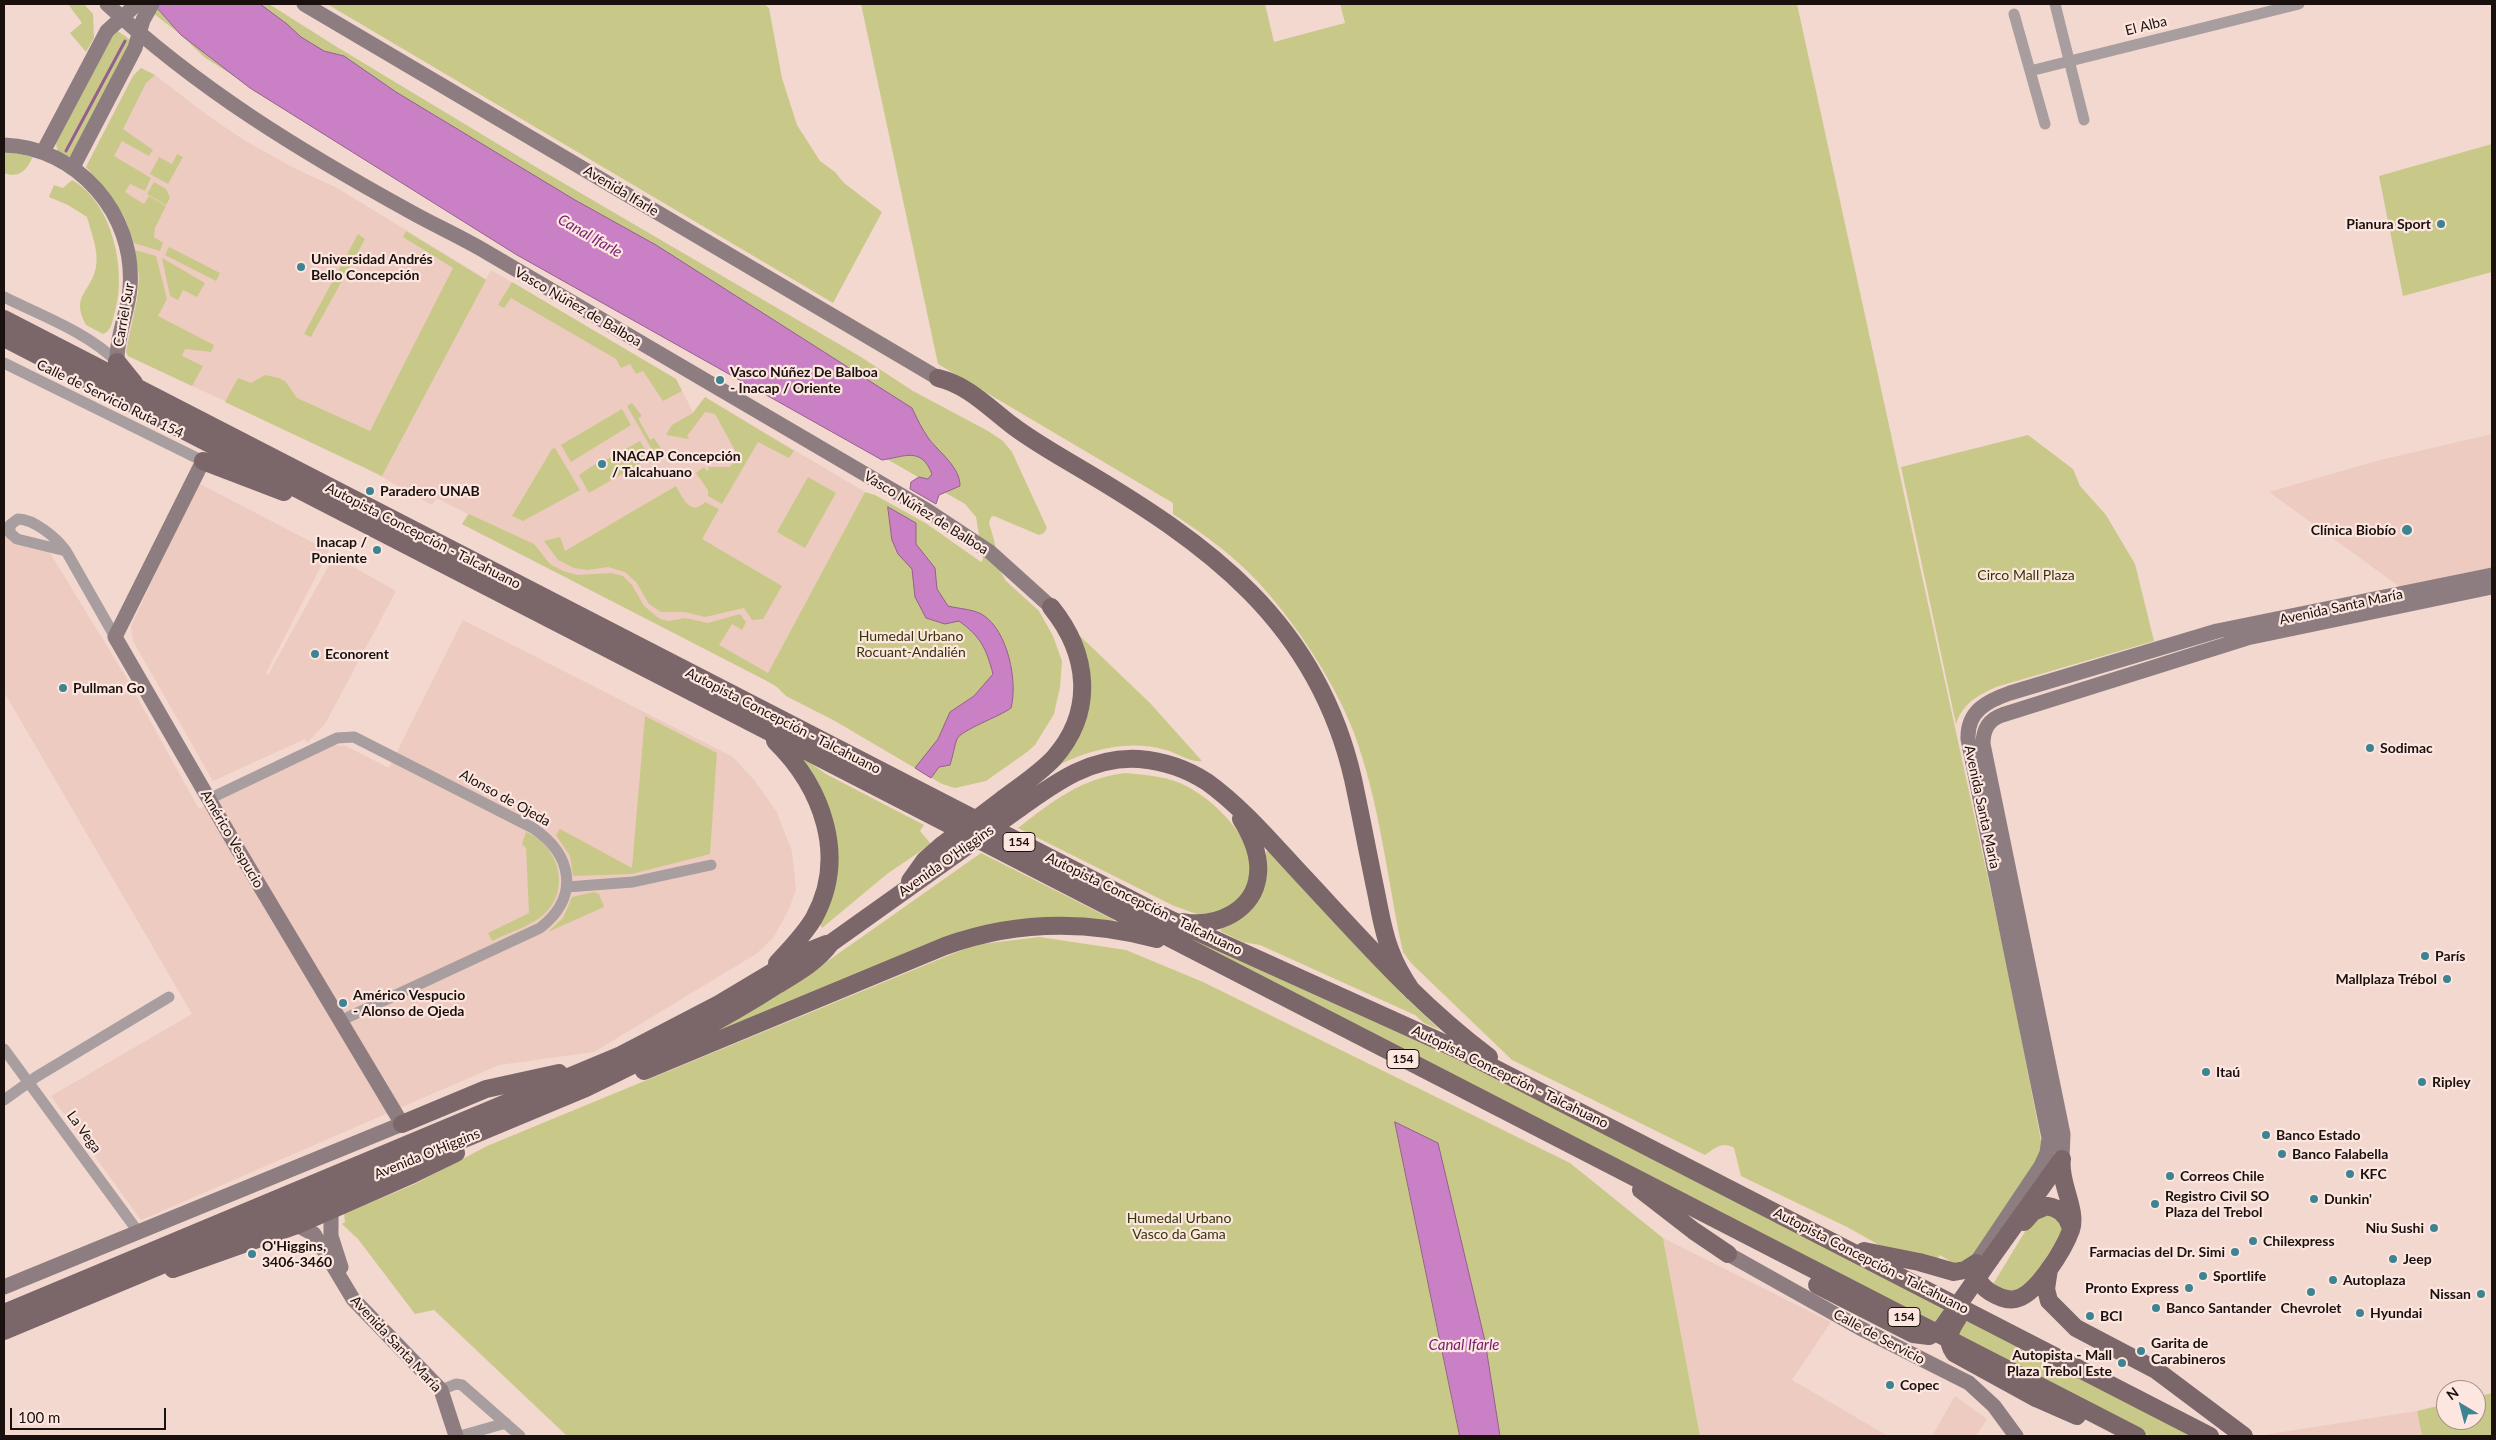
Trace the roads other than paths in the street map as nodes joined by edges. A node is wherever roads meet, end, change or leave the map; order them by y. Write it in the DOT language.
graph roads {
  1 [pos="107,4"];
  2 [pos="304,4"];
  3 [pos="2055,4"];
  4 [pos="2299,4"];
  5 [pos="145,6"];
  6 [pos="2014,14"];
  7 [pos="122,17"];
  8 [pos="140,34"];
  9 [pos="2069,61"];
  10 [pos="2030,71"];
  11 [pos="2084,120"];
  12 [pos="2044,124"];
  13 [pos="4,145"];
  14 [pos="43,152"];
  15 [pos="73,167"];
  16 [pos="4,296"];
  17 [pos="4,319"];
  18 [pos="4,338"];
  19 [pos="117,362"];
  20 [pos="4,363"];
  21 [pos="938,378"];
  22 [pos="139,389"];
  23 [pos="203,461"];
  24 [pos="325,504"];
  25 [pos="66,552"];
  26 [pos="2492,575"];
  27 [pos="2492,588"];
  28 [pos="1052,608"];
  29 [pos="115,636"];
  30 [pos="760,727"];
  31 [pos="209,799"];
  32 [pos="1226,799"];
  33 [pos="949,850"];
  34 [pos="711,865"];
  35 [pos="567,887"];
  36 [pos="1169,919"];
  37 [pos="831,943"];
  38 [pos="1193,951"];
  39 [pos="755,984"];
  40 [pos="1412,991"];
  41 [pos="169,997"];
  42 [pos="340,1021"];
  43 [pos="4,1048"];
  44 [pos="594,1066"];
  45 [pos="1522,1082"];
  46 [pos="29,1083"];
  47 [pos="586,1088"];
  48 [pos="4,1100"];
  49 [pos="402,1124"];
  50 [pos="500,1124"];
  51 [pos="2062,1158"];
  52 [pos="1613,1168"];
  53 [pos="1680,1202"];
  54 [pos="331,1210"];
  55 [pos="297,1225"];
  56 [pos="2070,1232"];
  57 [pos="140,1233"];
  58 [pos="1824,1236"];
  59 [pos="1728,1254"];
  60 [pos="1988,1261"];
  61 [pos="2049,1269"];
  62 [pos="132,1277"];
  63 [pos="342,1281"];
  64 [pos="4,1287"];
  65 [pos="4,1313"];
  66 [pos="4,1331"];
  67 [pos="440,1390"];
  68 [pos="506,1423"];
  69 [pos="2133,1434"];
  70 [pos="456,1436"];
  71 [pos="460,1436"];
  72 [pos="520,1436"];
  73 [pos="2016,1436"];
  74 [pos="2210,1436"];
  75 [pos="2244,1436"];
  1 -- 7 [label="street, Vasco Núñez de Balboa"];
  2 -- 21 [label="street, Avenida Ifarle"];
  3 -- 9 [label="street"];
  4 -- 9 [label="street, El Alba"];
  5 -- 7 [label="street"];
  5 -- 8 [label="street"];
  6 -- 10 [label="street"];
  7 -- 8 [label="street, Vasco Núñez de Balboa"];
  7 -- 14 [label="street"];
  8 -- 15 [label="street"];
  8 -- 28 [label="street, Vasco Núñez de Balboa"];
  9 -- 10 [label="street, El Alba"];
  9 -- 11 [label="street"];
  10 -- 12 [label="street"];
  13 -- 14 [label="street, Carriel Sur"];
  14 -- 15 [label="street, Carriel Sur"];
  15 -- 19 [label="street, Carriel Sur"];
  16 -- 19 [label="street"];
  17 -- 22 [label="main road, Autopista Concepción - Talcahuano"];
  18 -- 24 [label="main road, Autopista Concepción - Talcahuano"];
  19 -- 22 [label="main road"];
  20 -- 23 [label="street, Calle de Servicio Ruta 154"];
  21 -- 40 [label="main road"];
  22 -- 36 [label="main road, Autopista Concepción - Talcahuano / 154"];
  23 -- 24 [label="main road"];
  23 -- 29 [label="street"];
  24 -- 30 [label="main road, Autopista Concepción - Talcahuano"];
  25 -- 29 [label="street, Américo Vespucio"];
  26 -- 60 [label="street, Avenida Santa María"];
  27 -- 51 [label="street, Avenida Santa María"];
  28 -- 33 [label="main road, bridge"];
  29 -- 31 [label="street, Américo Vespucio"];
  30 -- 38 [label="main road, Autopista Concepción - Talcahuano / 154"];
  30 -- 39 [label="main road"];
  31 -- 35 [label="street, Alonso de Ojeda"];
  31 -- 42 [label="street, Américo Vespucio"];
  32 -- 33 [label="main road, Avenida O'Higgins, bridge"];
  32 -- 36 [label="main road"];
  32 -- 40 [label="main road"];
  33 -- 37 [label="main road, Avenida O'Higgins"];
  34 -- 35 [label="street"];
  35 -- 42 [label="street"];
  36 -- 45 [label="main road, Autopista Concepción - Talcahuano / 154"];
  37 -- 39 [label="main road, Avenida O'Higgins"];
  37 -- 47 [label="main road, Avenida O'Higgins"];
  38 -- 47 [label="main road"];
  38 -- 52 [label="main road, Autopista Concepción - Talcahuano / 154"];
  39 -- 44 [label="main road, Avenida O'Higgins"];
  40 -- 45 [label="main road"];
  41 -- 46 [label="street"];
  42 -- 49 [label="street, Américo Vespucio"];
  43 -- 46 [label="street, La Vega"];
  44 -- 49 [label="main road"];
  44 -- 65 [label="main road, Avenida O'Higgins"];
  45 -- 58 [label="main road, Autopista Concepción - Talcahuano / 154"];
  46 -- 48 [label="street"];
  46 -- 57 [label="street, La Vega"];
  47 -- 50 [label="main road, Avenida O'Higgins"];
  49 -- 57 [label="street"];
  50 -- 54 [label="main road"];
  50 -- 62 [label="main road, Avenida O'Higgins"];
  51 -- 56 [label="main road"];
  51 -- 60 [label="main road"];
  52 -- 53 [label="main road, Autopista Concepción - Talcahuano / 154"];
  52 -- 59 [label="main road"];
  53 -- 60 [label="main road, bridge"];
  53 -- 69 [label="main road, Autopista Concepción - Talcahuano / 154"];
  54 -- 55 [label="main road"];
  54 -- 63 [label="street"];
  55 -- 62 [label="main road"];
  55 -- 63 [label="street, Avenida Santa María"];
  56 -- 60 [label="main road"];
  56 -- 61 [label="main road"];
  57 -- 64 [label="street"];
  58 -- 60 [label="main road"];
  58 -- 74 [label="main road, Autopista Concepción - Talcahuano / 154"];
  59 -- 73 [label="street, Calle de Servicio"];
  60 -- 61 [label="main road"];
  60 -- 69 [label="main road, bridge"];
  61 -- 75 [label="main road"];
  62 -- 66 [label="main road, Avenida O'Higgins"];
  63 -- 67 [label="street, Avenida Santa María"];
  67 -- 68 [label="street"];
  67 -- 70 [label="street, Avenida Santa María"];
  68 -- 71 [label="street"];
  68 -- 72 [label="street"];
}
